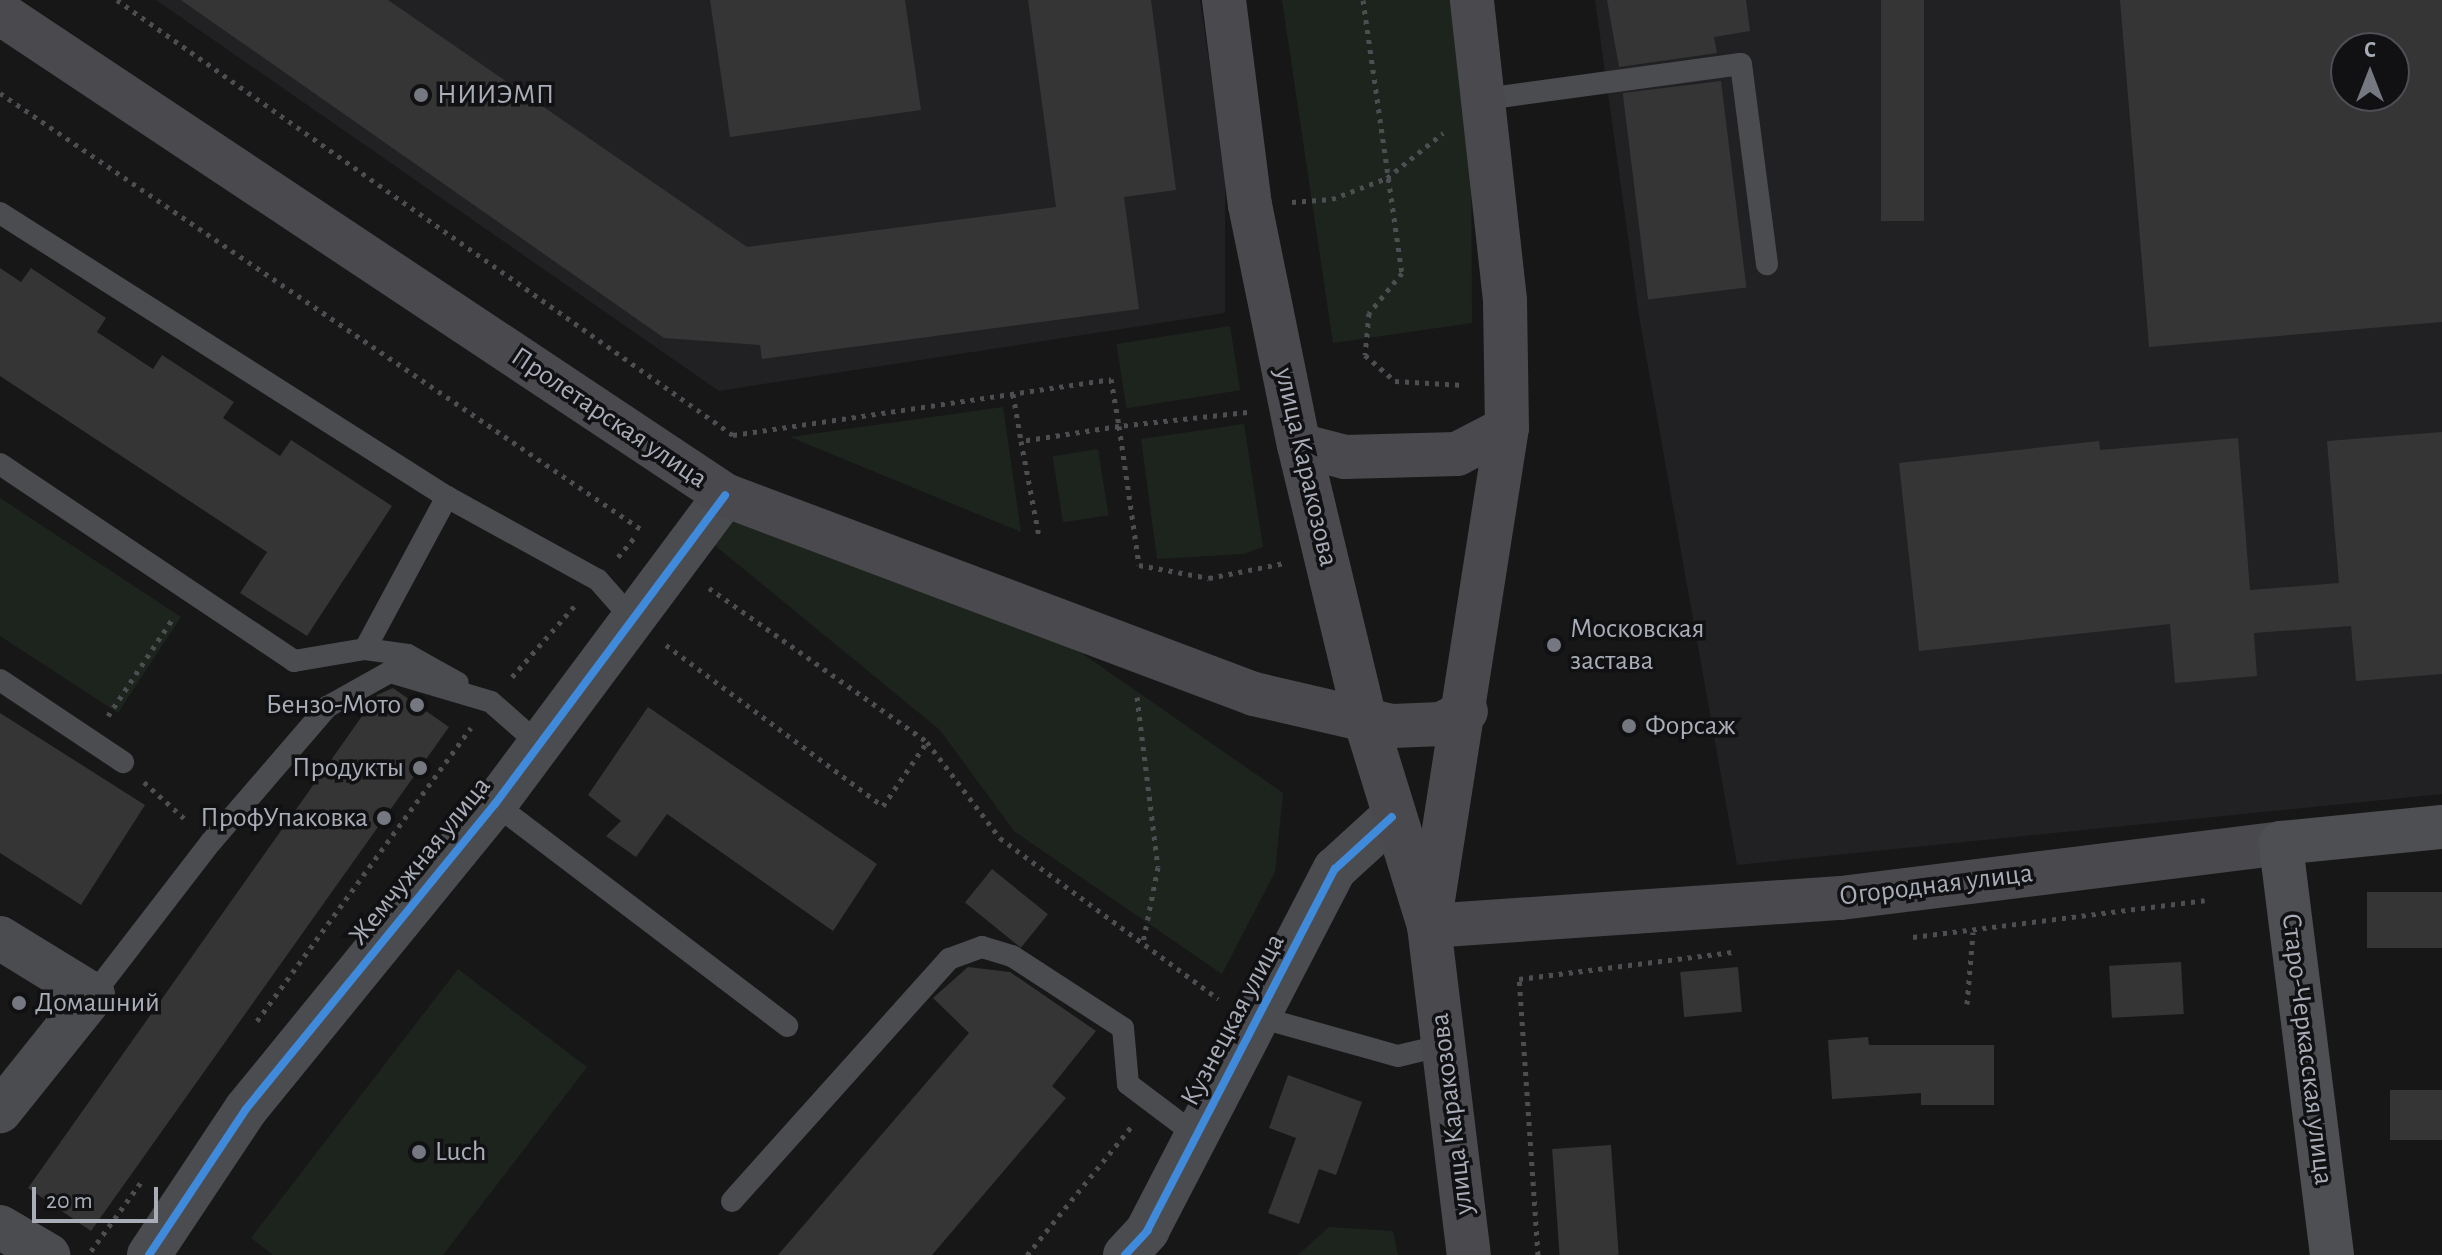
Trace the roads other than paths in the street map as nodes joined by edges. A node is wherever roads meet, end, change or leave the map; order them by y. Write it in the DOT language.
graph roads {
  1 [pos="1224,0"];
  2 [pos="1472,0"];
  3 [pos="0,13"];
  4 [pos="1485,99"];
  5 [pos="0,213"];
  6 [pos="1767,264"];
  7 [pos="1507,428"];
  8 [pos="1299,445"];
  9 [pos="0,464"];
  10 [pos="725,495"];
  11 [pos="447,497"];
  12 [pos="634,621"];
  13 [pos="365,649"];
  14 [pos="0,680"];
  15 [pos="491,702"];
  16 [pos="1466,711"];
  17 [pos="1365,719"];
  18 [pos="540,745"];
  19 [pos="123,762"];
  20 [pos="495,804"];
  21 [pos="1392,817"];
  22 [pos="2442,827"];
  23 [pos="2281,843"];
  24 [pos="1429,926"];
  25 [pos="0,938"];
  26 [pos="93,995"];
  27 [pos="1244,1012"];
  28 [pos="787,1026"];
  29 [pos="1444,1045"];
  30 [pos="0,1111"];
  31 [pos="1197,1136"];
  32 [pos="732,1201"];
  33 [pos="0,1227"];
  34 [pos="158,1252"];
  35 [pos="48,1255"];
  36 [pos="1125,1255"];
  37 [pos="1469,1255"];
  38 [pos="2332,1255"];
  1 -- 8 [label="main road, улица Каракозова"];
  2 -- 4 [label="main road, улица Каракозова"];
  3 -- 10 [label="main road, Пролетарская улица"];
  4 -- 6 [label="lane"];
  4 -- 7 [label="main road, улица Каракозова"];
  5 -- 11 [label="lane"];
  7 -- 8 [label="main road"];
  7 -- 16 [label="main road, улица Каракозова"];
  8 -- 17 [label="main road, улица Каракозова"];
  9 -- 13 [label="lane"];
  10 -- 12 [label="street, Жемчужная улица"];
  10 -- 17 [label="main road, Пролетарская улица"];
  11 -- 12 [label="lane"];
  11 -- 13 [label="lane"];
  12 -- 18 [label="street, Жемчужная улица"];
  13 -- 15 [label="lane"];
  14 -- 19 [label="lane"];
  15 -- 18 [label="lane"];
  15 -- 26 [label="lane"];
  16 -- 17 [label="main road, Пролетарская улица"];
  16 -- 24 [label="main road, улица Каракозова"];
  17 -- 21 [label="main road, улица Каракозова"];
  18 -- 20 [label="street, Жемчужная улица"];
  20 -- 28 [label="lane"];
  20 -- 34 [label="street, Жемчужная улица"];
  21 -- 24 [label="main road, улица Каракозова"];
  21 -- 27 [label="street, Кузнецкая улица"];
  22 -- 23 [label="main road, Огородная улица"];
  23 -- 24 [label="main road, Огородная улица"];
  23 -- 38 [label="main road, Старо-Черкасская улица"];
  24 -- 29 [label="main road, улица Каракозова"];
  25 -- 26 [label="street"];
  26 -- 30 [label="street"];
  27 -- 29 [label="lane"];
  27 -- 31 [label="street, Кузнецкая улица"];
  29 -- 37 [label="main road, улица Каракозова"];
  31 -- 32 [label="lane"];
  31 -- 36 [label="street, Кузнецкая улица"];
  33 -- 35 [label="street"];
}
